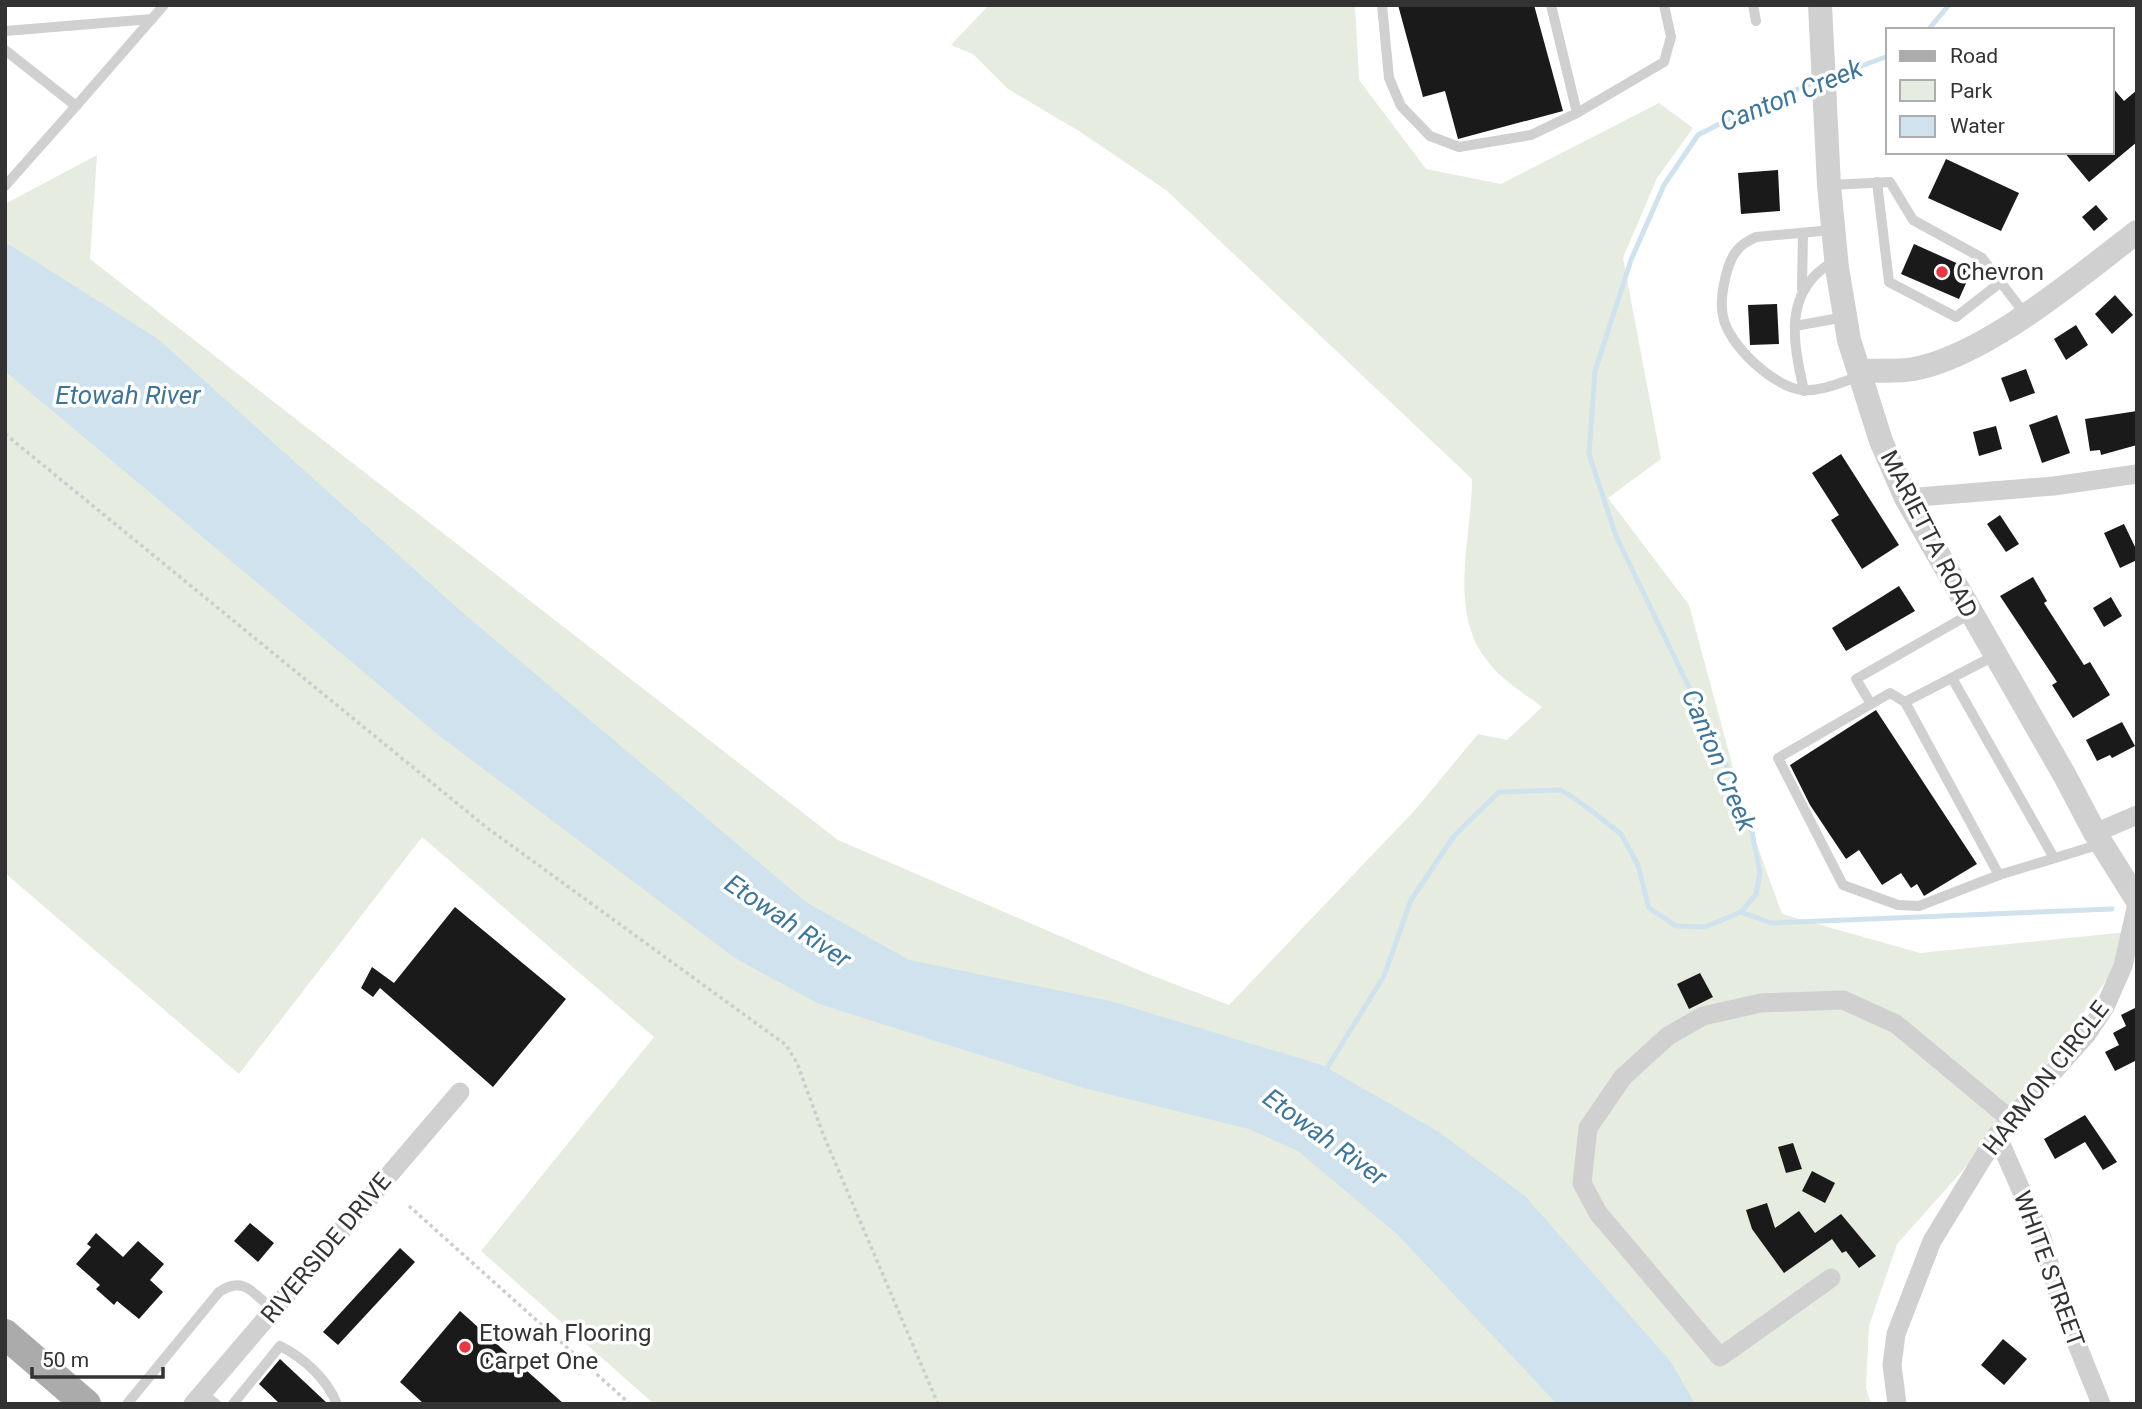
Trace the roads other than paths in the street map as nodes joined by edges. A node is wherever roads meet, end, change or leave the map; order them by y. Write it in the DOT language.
graph roads {
  1 [pos="164,5"];
  2 [pos="1382,5"];
  3 [pos="1551,5"];
  4 [pos="1664,5"];
  5 [pos="1753,5"];
  6 [pos="1822,17"];
  7 [pos="152,19"];
  8 [pos="1756,21"];
  9 [pos="5,31"];
  10 [pos="5,50"];
  11 [pos="76,106"];
  12 [pos="1577,113"];
  13 [pos="1877,183"];
  14 [pos="1829,185"];
  15 [pos="5,186"];
  16 [pos="1833,230"];
  17 [pos="2137,232"];
  18 [pos="1803,233"];
  19 [pos="1836,260"];
  20 [pos="2001,282"];
  21 [pos="1802,290"];
  22 [pos="2025,315"];
  23 [pos="1845,317"];
  24 [pos="1795,326"];
  25 [pos="1861,374"];
  26 [pos="1804,391"];
  27 [pos="2137,474"];
  28 [pos="1906,498"];
  29 [pos="1970,613"];
  30 [pos="1994,656"];
  31 [pos="1952,678"];
  32 [pos="1905,702"];
  33 [pos="1871,704"];
  34 [pos="2137,815"];
  35 [pos="2098,838"];
  36 [pos="2054,858"];
  37 [pos="1998,875"];
  38 [pos="2137,902"];
  39 [pos="460,1092"];
  40 [pos="2010,1119"];
  41 [pos="1997,1135"];
  42 [pos="1831,1278"];
  43 [pos="273,1310"];
  44 [pos="5,1334"];
  45 [pos="204,1400"];
  46 [pos="86,1404"];
  47 [pos="127,1404"];
  48 [pos="233,1404"];
  49 [pos="337,1404"];
  50 [pos="1897,1404"];
  51 [pos="2101,1404"];
  1 -- 7 [label="lane"];
  2 -- 12 [label="lane"];
  3 -- 12 [label="lane"];
  4 -- 12 [label="lane"];
  5 -- 8 [label="lane"];
  6 -- 14 [label="street, MARIETTA ROAD"];
  7 -- 9 [label="lane"];
  7 -- 11 [label="lane"];
  10 -- 11 [label="lane"];
  11 -- 15 [label="lane"];
  13 -- 14 [label="lane"];
  13 -- 20 [label="lane"];
  13 -- 20 [label="lane"];
  14 -- 16 [label="street, MARIETTA ROAD"];
  16 -- 18 [label="lane"];
  16 -- 19 [label="street, MARIETTA ROAD"];
  17 -- 22 [label="street"];
  18 -- 21 [label="lane"];
  18 -- 26 [label="lane"];
  19 -- 21 [label="lane"];
  19 -- 23 [label="street, MARIETTA ROAD"];
  20 -- 22 [label="lane"];
  21 -- 24 [label="lane"];
  22 -- 25 [label="street"];
  23 -- 24 [label="lane"];
  23 -- 25 [label="street, MARIETTA ROAD"];
  24 -- 26 [label="lane"];
  25 -- 26 [label="lane"];
  25 -- 28 [label="street, MARIETTA ROAD"];
  27 -- 28 [label="street"];
  28 -- 29 [label="street, MARIETTA ROAD"];
  29 -- 30 [label="street, MARIETTA ROAD"];
  29 -- 33 [label="lane"];
  30 -- 31 [label="lane"];
  30 -- 35 [label="street, MARIETTA ROAD"];
  31 -- 32 [label="lane"];
  31 -- 36 [label="lane"];
  32 -- 33 [label="lane"];
  32 -- 37 [label="lane"];
  33 -- 37 [label="lane"];
  34 -- 35 [label="street"];
  35 -- 36 [label="lane"];
  35 -- 38 [label="street, MARIETTA ROAD"];
  36 -- 37 [label="lane"];
  38 -- 40 [label="street, HARMON CIRCLE"];
  39 -- 43 [label="street, RIVERSIDE DRIVE"];
  40 -- 41 [label="street, HARMON CIRCLE"];
  40 -- 42 [label="street"];
  41 -- 50 [label="street, HARMON CIRCLE"];
  41 -- 51 [label="street, WHITE STREET"];
  43 -- 45 [label="street, RIVERSIDE DRIVE"];
  43 -- 47 [label="lane"];
  44 -- 46 [label="main road"];
  48 -- 49 [label="lane"];
}
